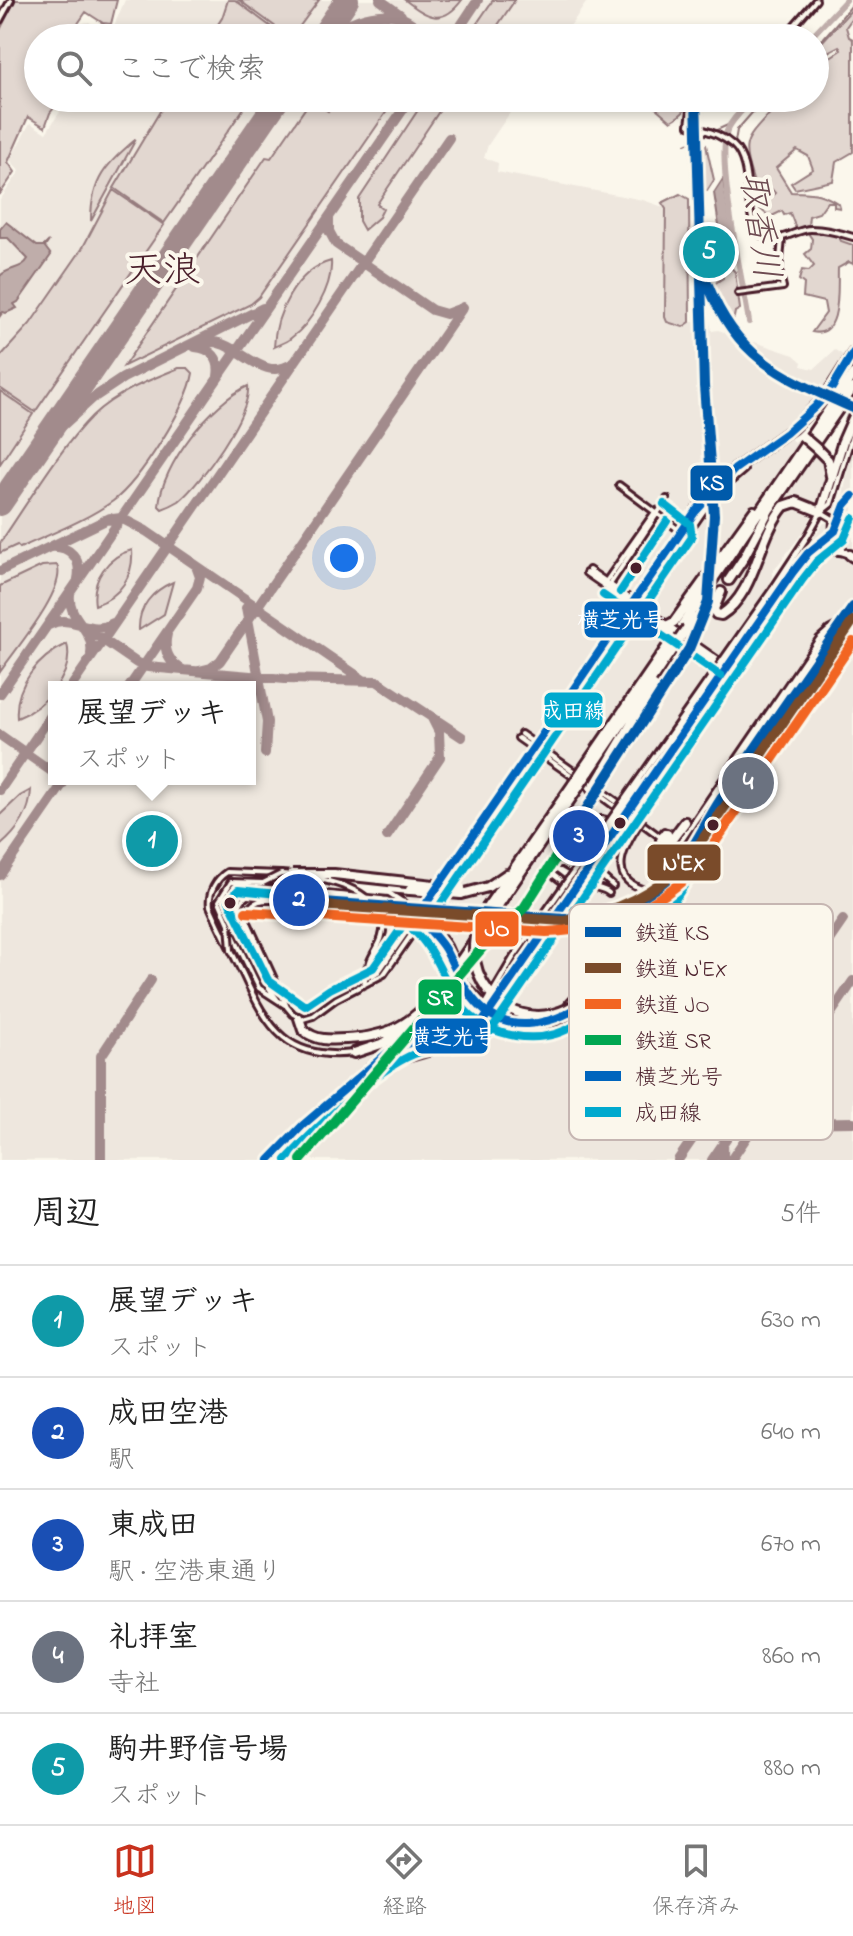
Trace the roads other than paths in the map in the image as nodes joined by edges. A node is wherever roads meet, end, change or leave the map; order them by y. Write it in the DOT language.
graph roads {
  1 [pos="11,0"];
  2 [pos="816,0"];
  3 [pos="0,20"];
  4 [pos="794,24"];
  5 [pos="690,112"];
  6 [pos="853,237"];
  7 [pos="782,238"];
  8 [pos="738,293"];
  9 [pos="853,353"];
  10 [pos="853,374"];
  11 [pos="853,388"];
  12 [pos="826,396"];
  13 [pos="853,418"];
  14 [pos="820,424"];
  15 [pos="853,433"];
  16 [pos="843,441"];
  17 [pos="820,452"];
  18 [pos="744,470"];
  19 [pos="719,473"];
  20 [pos="619,485"];
  21 [pos="853,496"];
  22 [pos="667,499"];
  23 [pos="695,512"];
  24 [pos="821,512"];
  25 [pos="656,513"];
  26 [pos="683,533"];
  27 [pos="831,535"];
  28 [pos="851,556"];
  29 [pos="588,571"];
  30 [pos="729,580"];
  31 [pos="607,585"];
  32 [pos="632,602"];
  33 [pos="637,606"];
  34 [pos="853,617"];
  35 [pos="668,625"];
  36 [pos="684,626"];
  37 [pos="853,627"];
  38 [pos="852,641"];
  39 [pos="673,642"];
  40 [pos="834,643"];
  41 [pos="664,663"];
  42 [pos="822,666"];
  43 [pos="729,669"];
  44 [pos="519,736"];
  45 [pos="666,743"];
  46 [pos="536,747"];
  47 [pos="586,771"];
  48 [pos="576,786"];
  49 [pos="593,787"];
  50 [pos="629,814"];
  51 [pos="643,817"];
  52 [pos="685,822"];
  53 [pos="662,835"];
  54 [pos="695,840"];
  55 [pos="524,856"];
  56 [pos="660,856"];
  57 [pos="559,862"];
  58 [pos="595,870"];
  59 [pos="589,871"];
  60 [pos="281,874"];
  61 [pos="292,874"];
  62 [pos="678,878"];
  63 [pos="587,883"];
  64 [pos="671,885"];
  65 [pos="300,886"];
  66 [pos="568,886"];
  67 [pos="613,886"];
  68 [pos="461,891"];
  69 [pos="609,893"];
  70 [pos="661,902"];
  71 [pos="573,904"];
  72 [pos="649,904"];
  73 [pos="569,910"];
  74 [pos="421,917"];
  75 [pos="231,950"];
  76 [pos="368,965"];
  77 [pos="459,972"];
  78 [pos="453,978"];
  79 [pos="364,985"];
  80 [pos="443,992"];
  81 [pos="469,997"];
  82 [pos="492,997"];
  83 [pos="280,1002"];
  84 [pos="569,1004"];
  85 [pos="287,1007"];
  86 [pos="569,1008"];
  87 [pos="491,1012"];
  88 [pos="547,1014"];
  89 [pos="569,1015"];
  90 [pos="496,1017"];
  91 [pos="299,1018"];
  92 [pos="569,1018"];
  93 [pos="557,1022"];
  94 [pos="445,1037"];
  95 [pos="354,1053"];
  96 [pos="337,1095"];
  97 [pos="345,1095"];
  1 -- 3 [label="street"];
  2 -- 4 [label="street"];
  5 -- 7 [label="street"];
  6 -- 7 [label="street"];
  7 -- 8 [label="street"];
  9 -- 12 [label="highway"];
  10 -- 14 [label="highway"];
  11 -- 30 [label="highway"];
  12 -- 17 [label="highway, bridge"];
  12 -- 23 [label="highway"];
  13 -- 16 [label="highway"];
  14 -- 35 [label="highway"];
  14 -- 36 [label="highway"];
  15 -- 24 [label="street"];
  16 -- 17 [label="highway"];
  16 -- 24 [label="highway"];
  17 -- 24 [label="highway"];
  18 -- 26 [label="street"];
  19 -- 23 [label="street"];
  20 -- 25 [label="street"];
  21 -- 27 [label="street"];
  22 -- 25 [label="street"];
  23 -- 26 [label="street"];
  24 -- 27 [label="street"];
  24 -- 36 [label="highway"];
  24 -- 45 [label="street, bridge"];
  25 -- 26 [label="street"];
  25 -- 31 [label="street"];
  26 -- 32 [label="street"];
  26 -- 33 [label="street"];
  27 -- 28 [label="street"];
  27 -- 43 [label="street"];
  28 -- 43 [label="street"];
  29 -- 31 [label="street"];
  31 -- 32 [label="street"];
  32 -- 33 [label="street"];
  32 -- 46 [label="street"];
  33 -- 35 [label="street"];
  33 -- 43 [label="street"];
  33 -- 46 [label="street"];
  34 -- 64 [label="street"];
  35 -- 43 [label="street"];
  36 -- 39 [label="highway, bridge"];
  37 -- 40 [label="street"];
  38 -- 42 [label="street, bridge"];
  39 -- 41 [label="highway"];
  39 -- 47 [label="highway"];
  40 -- 64 [label="street"];
  40 -- 64 [label="street"];
  41 -- 47 [label="highway"];
  41 -- 49 [label="highway"];
  42 -- 54 [label="street, bridge"];
  42 -- 62 [label="street, bridge"];
  43 -- 50 [label="street"];
  44 -- 46 [label="street"];
  45 -- 66 [label="street, bridge"];
  45 -- 82 [label="street, bridge"];
  46 -- 49 [label="street"];
  46 -- 74 [label="street"];
  47 -- 48 [label="highway, bridge"];
  48 -- 55 [label="highway"];
  48 -- 78 [label="highway, bridge"];
  49 -- 50 [label="street"];
  50 -- 53 [label="street"];
  50 -- 58 [label="street"];
  50 -- 59 [label="street"];
  51 -- 54 [label="street, bridge"];
  52 -- 56 [label="highway"];
  53 -- 56 [label="highway"];
  54 -- 62 [label="street, bridge"];
  55 -- 68 [label="highway"];
  55 -- 88 [label="highway, bridge"];
  56 -- 72 [label="highway"];
  57 -- 57 [label="street"];
  57 -- 66 [label="street"];
  58 -- 59 [label="street"];
  58 -- 63 [label="street"];
  58 -- 67 [label="street"];
  59 -- 87 [label="street"];
  60 -- 61 [label="street, bridge"];
  60 -- 75 [label="street, bridge"];
  60 -- 75 [label="street, bridge"];
  61 -- 68 [label="highway, bridge"];
  61 -- 76 [label="street, bridge"];
  62 -- 70 [label="street"];
  63 -- 69 [label="street"];
  63 -- 71 [label="street"];
  64 -- 70 [label="street"];
  65 -- 68 [label="highway, bridge"];
  65 -- 74 [label="street"];
  65 -- 83 [label="street"];
  65 -- 83 [label="street"];
  65 -- 85 [label="street"];
  66 -- 82 [label="street, bridge"];
  73 -- 90 [label="street"];
  74 -- 76 [label="street"];
  74 -- 77 [label="street"];
  74 -- 78 [label="street"];
  74 -- 79 [label="street"];
  75 -- 95 [label="street"];
  76 -- 79 [label="street"];
  77 -- 78 [label="street"];
  77 -- 87 [label="street"];
  78 -- 80 [label="highway"];
  78 -- 81 [label="street"];
  79 -- 91 [label="street"];
  80 -- 81 [label="street"];
  80 -- 91 [label="highway"];
  80 -- 95 [label="highway"];
  81 -- 87 [label="street"];
  82 -- 97 [label="street, bridge"];
  83 -- 85 [label="street"];
  84 -- 88 [label="highway, bridge"];
  85 -- 91 [label="street"];
  86 -- 88 [label="highway, bridge"];
  87 -- 90 [label="street"];
  87 -- 94 [label="street"];
  89 -- 93 [label="street"];
  90 -- 93 [label="street"];
  90 -- 94 [label="street"];
  92 -- 93 [label="street, bridge"];
  94 -- 96 [label="street"];
}
